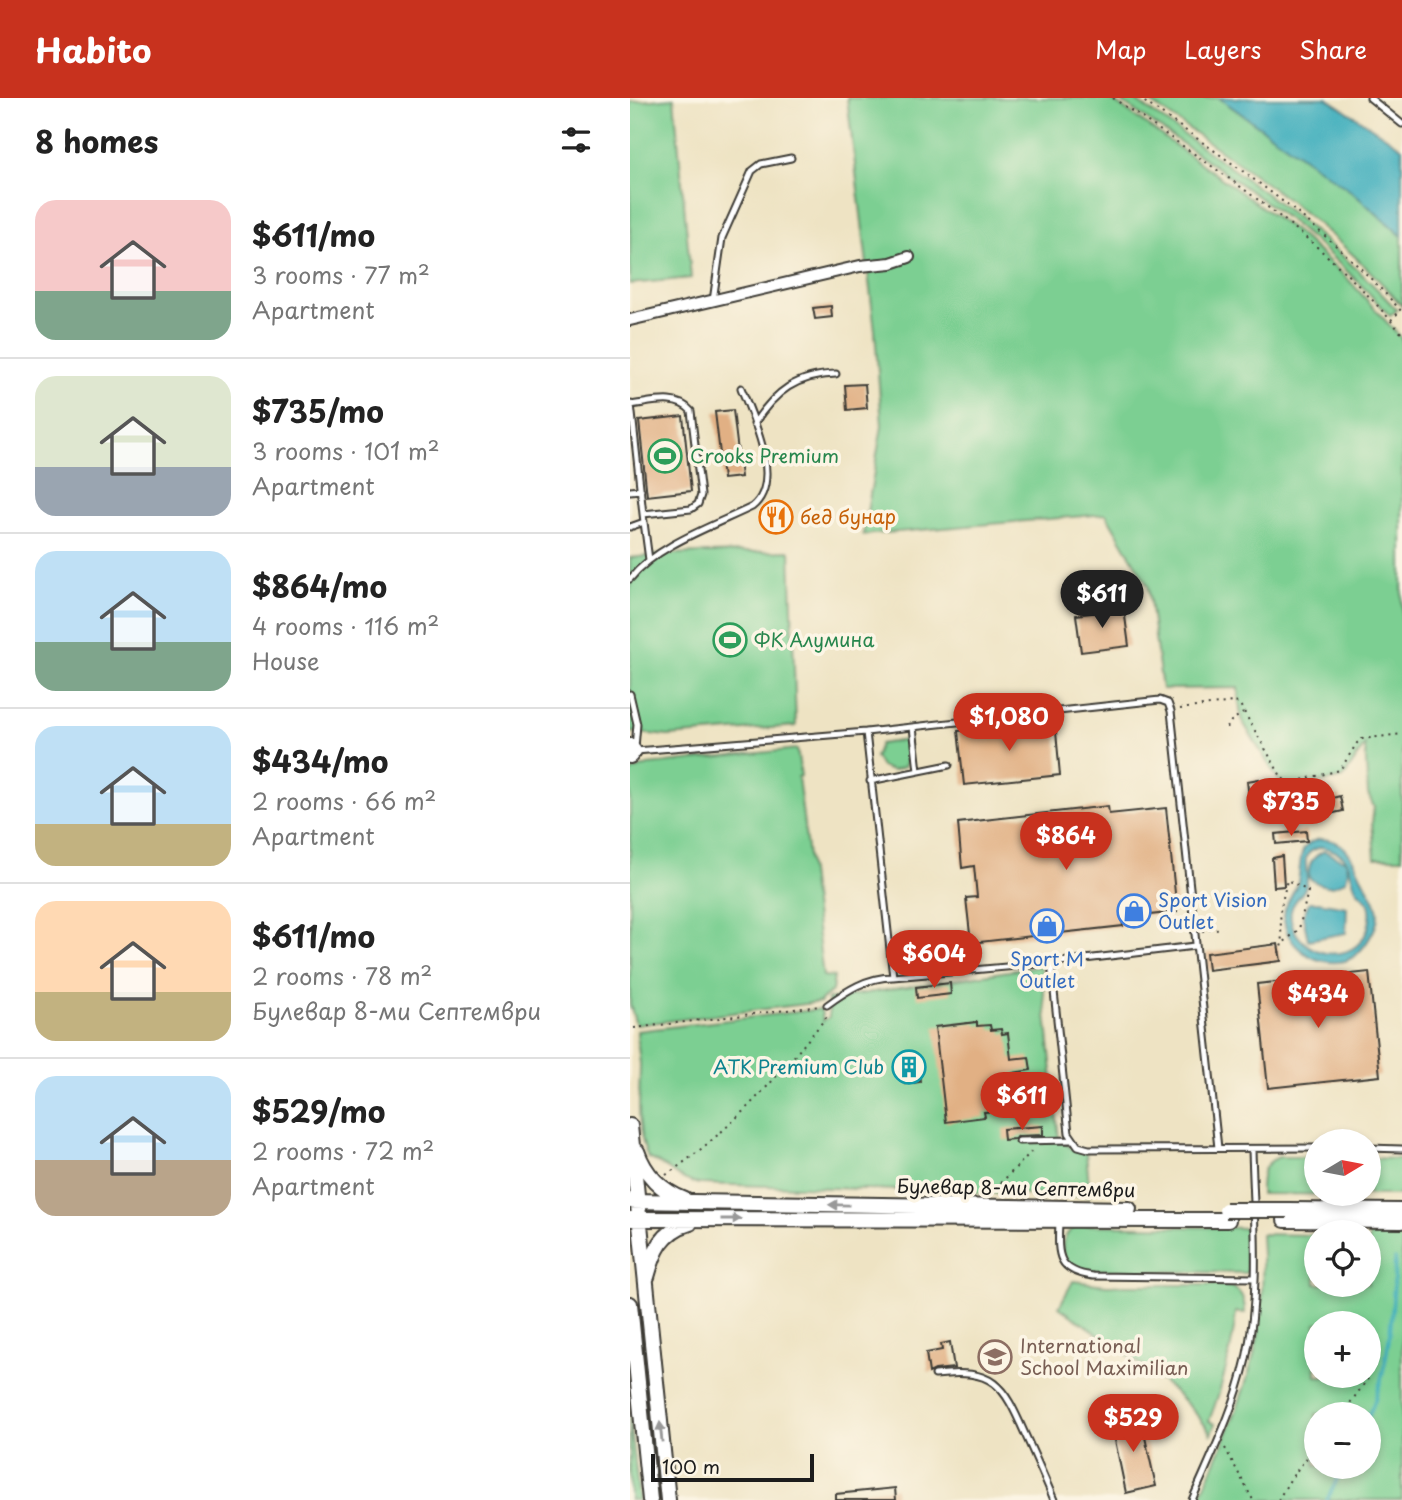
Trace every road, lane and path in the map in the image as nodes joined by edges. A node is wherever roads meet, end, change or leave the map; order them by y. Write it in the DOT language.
graph roads {
  1 [pos="1113,98"];
  2 [pos="1121,98"];
  3 [pos="1139,98"];
  4 [pos="1370,98"];
  5 [pos="1118,102"];
  6 [pos="1402,124"];
  7 [pos="791,158"];
  8 [pos="909,257"];
  9 [pos="713,301"];
  10 [pos="1401,311"];
  11 [pos="630,320"];
  12 [pos="1390,321"];
  13 [pos="1402,334"];
  14 [pos="836,374"];
  15 [pos="741,388"];
  16 [pos="631,405"];
  17 [pos="754,424"];
  18 [pos="641,490"];
  19 [pos="630,491"];
  20 [pos="643,514"];
  21 [pos="644,522"];
  22 [pos="630,527"];
  23 [pos="649,561"];
  24 [pos="630,579"];
  25 [pos="630,694"];
  26 [pos="1171,710"];
  27 [pos="1244,712"];
  28 [pos="913,727"];
  29 [pos="1227,728"];
  30 [pos="866,732"];
  31 [pos="1402,734"];
  32 [pos="631,751"];
  33 [pos="949,765"];
  34 [pos="918,771"];
  35 [pos="870,781"];
  36 [pos="1222,928"];
  37 [pos="1194,932"];
  38 [pos="1282,944"];
  39 [pos="1195,946"];
  40 [pos="1279,953"];
  41 [pos="1051,963"];
  42 [pos="892,977"];
  43 [pos="827,1005"];
  44 [pos="634,1028"];
  45 [pos="630,1128"];
  46 [pos="1072,1140"];
  47 [pos="1019,1141"];
  48 [pos="1042,1141"];
  49 [pos="1218,1148"];
  50 [pos="1304,1148"];
  51 [pos="1381,1148"];
  52 [pos="1402,1149"];
  53 [pos="1252,1150"];
  54 [pos="662,1178"];
  55 [pos="987,1198"];
  56 [pos="634,1201"];
  57 [pos="699,1202"];
  58 [pos="1402,1211"];
  59 [pos="1227,1215"];
  60 [pos="1286,1215"];
  61 [pos="1059,1218"];
  62 [pos="634,1219"];
  63 [pos="700,1219"];
  64 [pos="1402,1221"];
  65 [pos="1254,1278"];
  66 [pos="645,1289"];
  67 [pos="630,1304"];
  68 [pos="935,1376"];
  69 [pos="1362,1388"];
  70 [pos="1351,1402"];
  71 [pos="1220,1437"];
  72 [pos="1304,1461"];
  73 [pos="650,1500"];
  74 [pos="668,1500"];
  75 [pos="1054,1500"];
  76 [pos="1192,1500"];
  77 [pos="1253,1500"];
  78 [pos="1278,1500"];
  1 -- 5 [label="path"];
  2 -- 5 [label="path"];
  3 -- 10 [label="path"];
  4 -- 6 [label="lane"];
  5 -- 12 [label="path"];
  7 -- 9 [label="lane"];
  8 -- 9 [label="street"];
  9 -- 11 [label="street"];
  10 -- 12 [label="path"];
  12 -- 13 [label="path"];
  14 -- 17 [label="lane"];
  15 -- 17 [label="lane"];
  16 -- 18 [label="lane"];
  16 -- 20 [label="lane"];
  17 -- 23 [label="lane"];
  18 -- 19 [label="lane"];
  18 -- 20 [label="lane"];
  20 -- 21 [label="lane"];
  21 -- 22 [label="lane"];
  21 -- 23 [label="lane"];
  23 -- 24 [label="lane"];
  25 -- 32 [label="lane"];
  26 -- 27 [label="path"];
  26 -- 28 [label="lane"];
  26 -- 37 [label="lane"];
  27 -- 29 [label="path"];
  27 -- 31 [label="path"];
  28 -- 30 [label="lane"];
  28 -- 34 [label="lane"];
  30 -- 32 [label="lane"];
  30 -- 35 [label="lane"];
  33 -- 34 [label="lane"];
  34 -- 35 [label="lane"];
  35 -- 42 [label="lane"];
  36 -- 37 [label="path"];
  37 -- 39 [label="lane"];
  38 -- 38 [label="path"];
  38 -- 40 [label="path"];
  39 -- 41 [label="lane"];
  39 -- 49 [label="lane"];
  41 -- 42 [label="lane"];
  41 -- 46 [label="lane"];
  42 -- 43 [label="lane"];
  43 -- 44 [label="path"];
  43 -- 54 [label="path"];
  45 -- 56 [label="street"];
  45 -- 57 [label="street"];
  46 -- 48 [label="lane"];
  46 -- 49 [label="lane"];
  47 -- 48 [label="lane"];
  48 -- 55 [label="path"];
  49 -- 53 [label="lane"];
  50 -- 53 [label="lane"];
  51 -- 52 [label="lane"];
  53 -- 65 [label="lane"];
  56 -- 57 [label="street, Булевар 8-ми Септември"];
  56 -- 62 [label="street"];
  59 -- 57 [label="street, Булевар 8-ми Септември, one-way"];
  58 -- 60 [label="street, Булевар 8-ми Септември"];
  59 -- 60 [label="street, Булевар 8-ми Септември, bridge"];
  59 -- 61 [label="street, Булевар 8-ми Септември"];
  60 -- 64 [label="street, Булевар 8-ми Септември"];
  63 -- 61 [label="street, Булевар 8-ми Септември, one-way"];
  61 -- 65 [label="lane"];
  62 -- 63 [label="street, Булевар 8-ми Септември"];
  62 -- 66 [label="street"];
  63 -- 66 [label="street"];
  65 -- 71 [label="lane"];
  74 -- 66 [label="street, one-way"];
  67 -- 73 [label="street"];
  68 -- 75 [label="lane"];
  69 -- 70 [label="path"];
  71 -- 76 [label="lane"];
  71 -- 77 [label="path"];
  72 -- 78 [label="path"];
}
